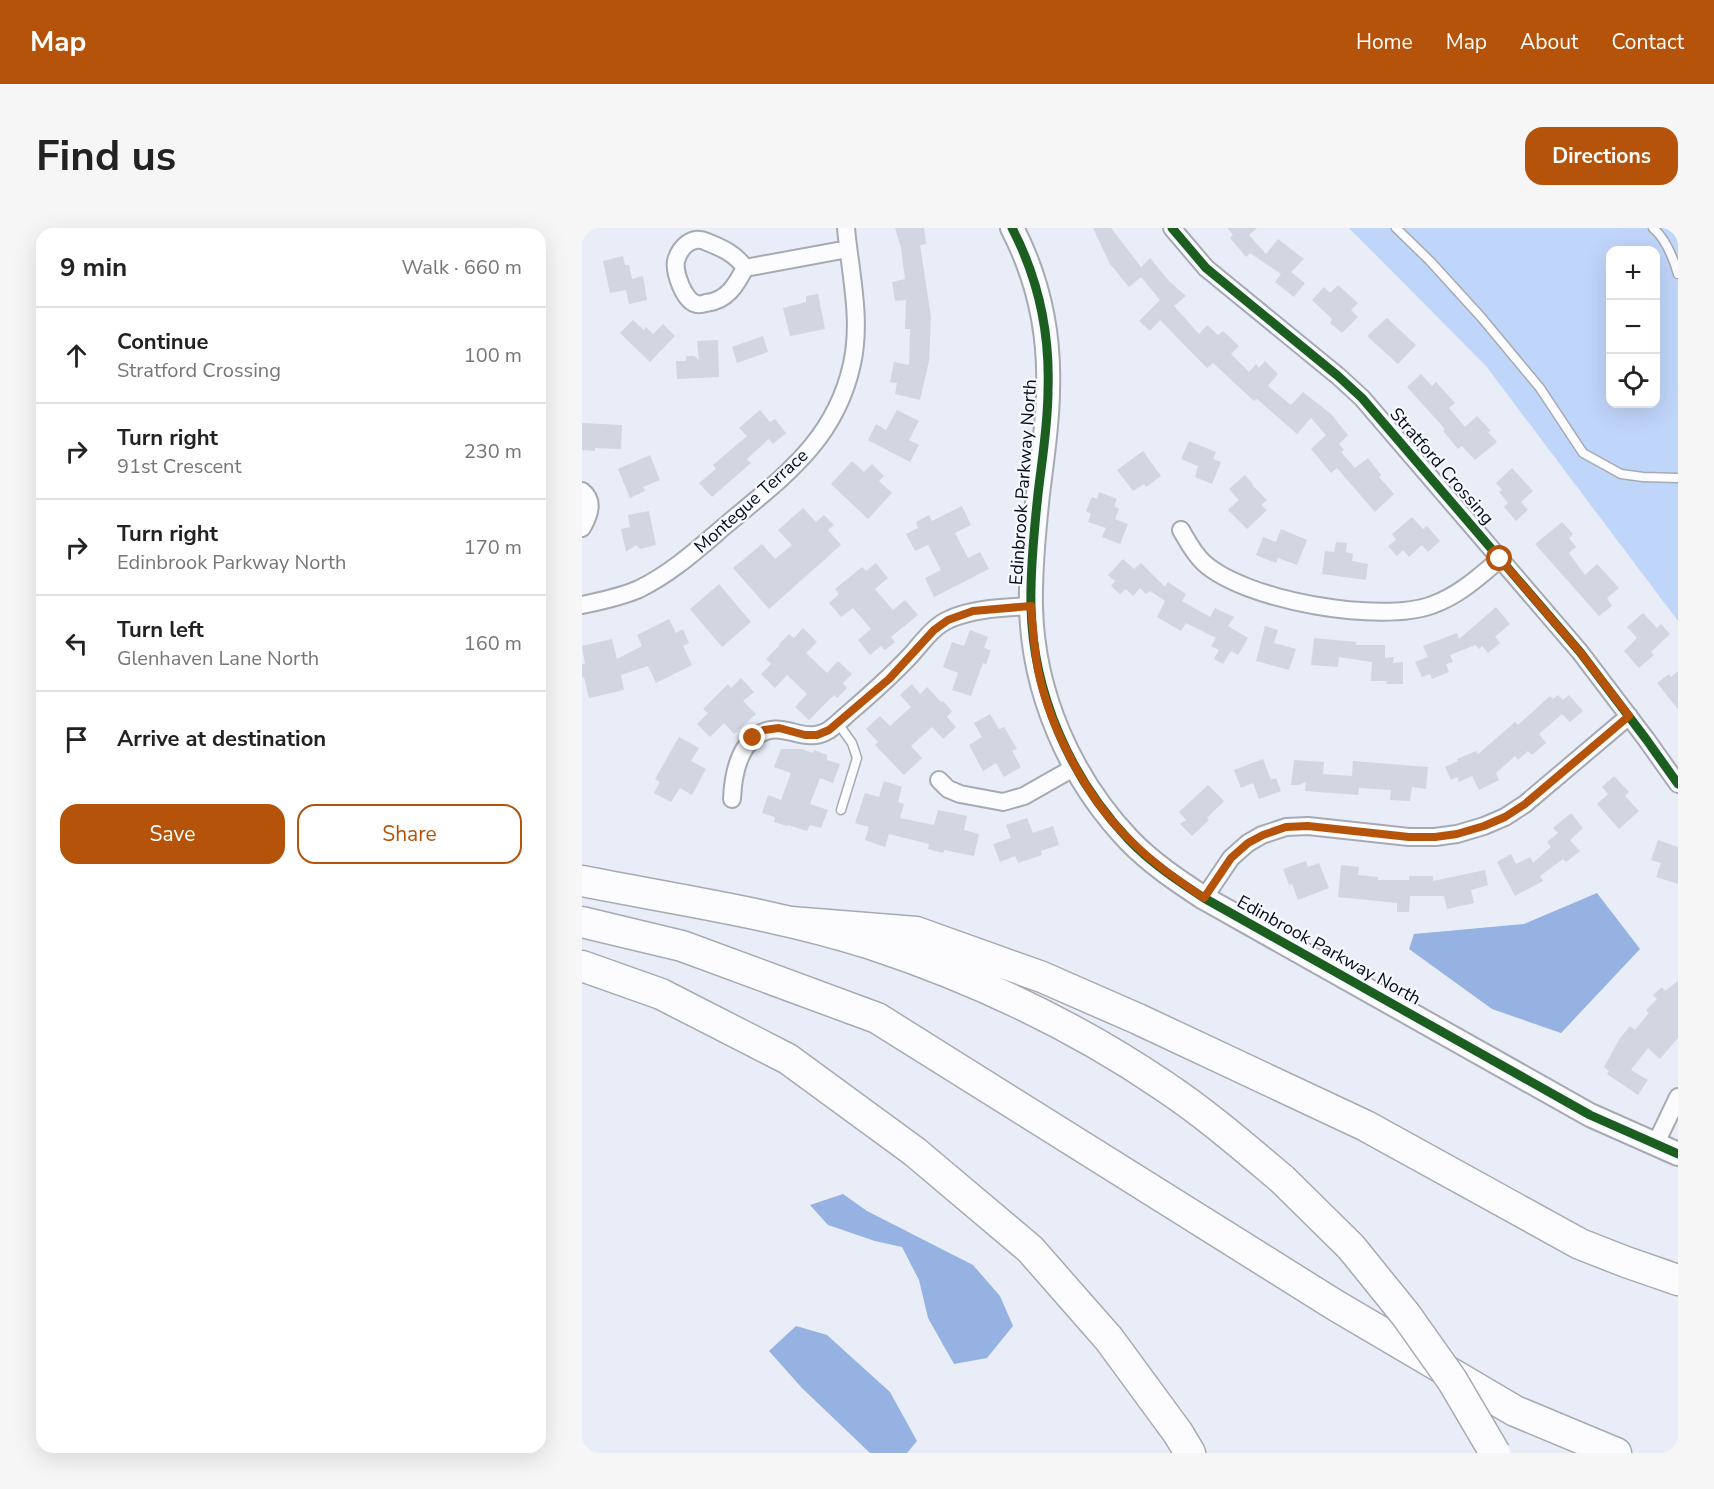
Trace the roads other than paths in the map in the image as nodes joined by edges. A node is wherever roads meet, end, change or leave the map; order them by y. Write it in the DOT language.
graph roads {
  1 [pos="846,228"];
  2 [pos="1012,228"];
  3 [pos="1172,228"];
  4 [pos="1396,228"];
  5 [pos="1653,228"];
  6 [pos="848,249"];
  7 [pos="745,268"];
  8 [pos="1678,274"];
  9 [pos="1678,478"];
  10 [pos="582,491"];
  11 [pos="582,528"];
  12 [pos="1181,530"];
  13 [pos="1500,559"];
  14 [pos="582,605"];
  15 [pos="1031,606"];
  16 [pos="1629,716"];
  17 [pos="837,722"];
  18 [pos="1075,767"];
  19 [pos="939,780"];
  20 [pos="1678,784"];
  21 [pos="732,799"];
  22 [pos="841,810"];
  23 [pos="582,881"];
  24 [pos="1204,898"];
  25 [pos="582,922"];
  26 [pos="791,922"];
  27 [pos="582,966"];
  28 [pos="1678,1097"];
  29 [pos="1655,1144"];
  30 [pos="1678,1154"];
  31 [pos="1678,1280"];
  32 [pos="1190,1453"];
  33 [pos="1495,1453"];
  34 [pos="1616,1453"];
  1 -- 6 [label="street, Montegue Terrace"];
  2 -- 15 [label="street, Edinbrook Parkway North"];
  3 -- 13 [label="street, Stratford Crossing"];
  4 -- 9 [label="lane"];
  5 -- 8 [label="lane"];
  6 -- 7 [label="street"];
  6 -- 14 [label="street, Montegue Terrace"];
  10 -- 11 [label="street"];
  12 -- 13 [label="street"];
  13 -- 16 [label="street, Stratford Crossing"];
  15 -- 17 [label="street"];
  15 -- 18 [label="street, Edinbrook Parkway North"];
  16 -- 20 [label="street, Stratford Crossing"];
  16 -- 24 [label="street"];
  17 -- 21 [label="street"];
  17 -- 22 [label="lane"];
  18 -- 19 [label="street"];
  18 -- 24 [label="street, Edinbrook Parkway North"];
  23 -- 26 [label="highway"];
  24 -- 29 [label="street, Edinbrook Parkway North"];
  25 -- 34 [label="highway"];
  26 -- 31 [label="highway"];
  26 -- 33 [label="highway, bridge"];
  27 -- 32 [label="highway"];
  28 -- 29 [label="street"];
  29 -- 30 [label="street, Edinbrook Parkway North"];
}
